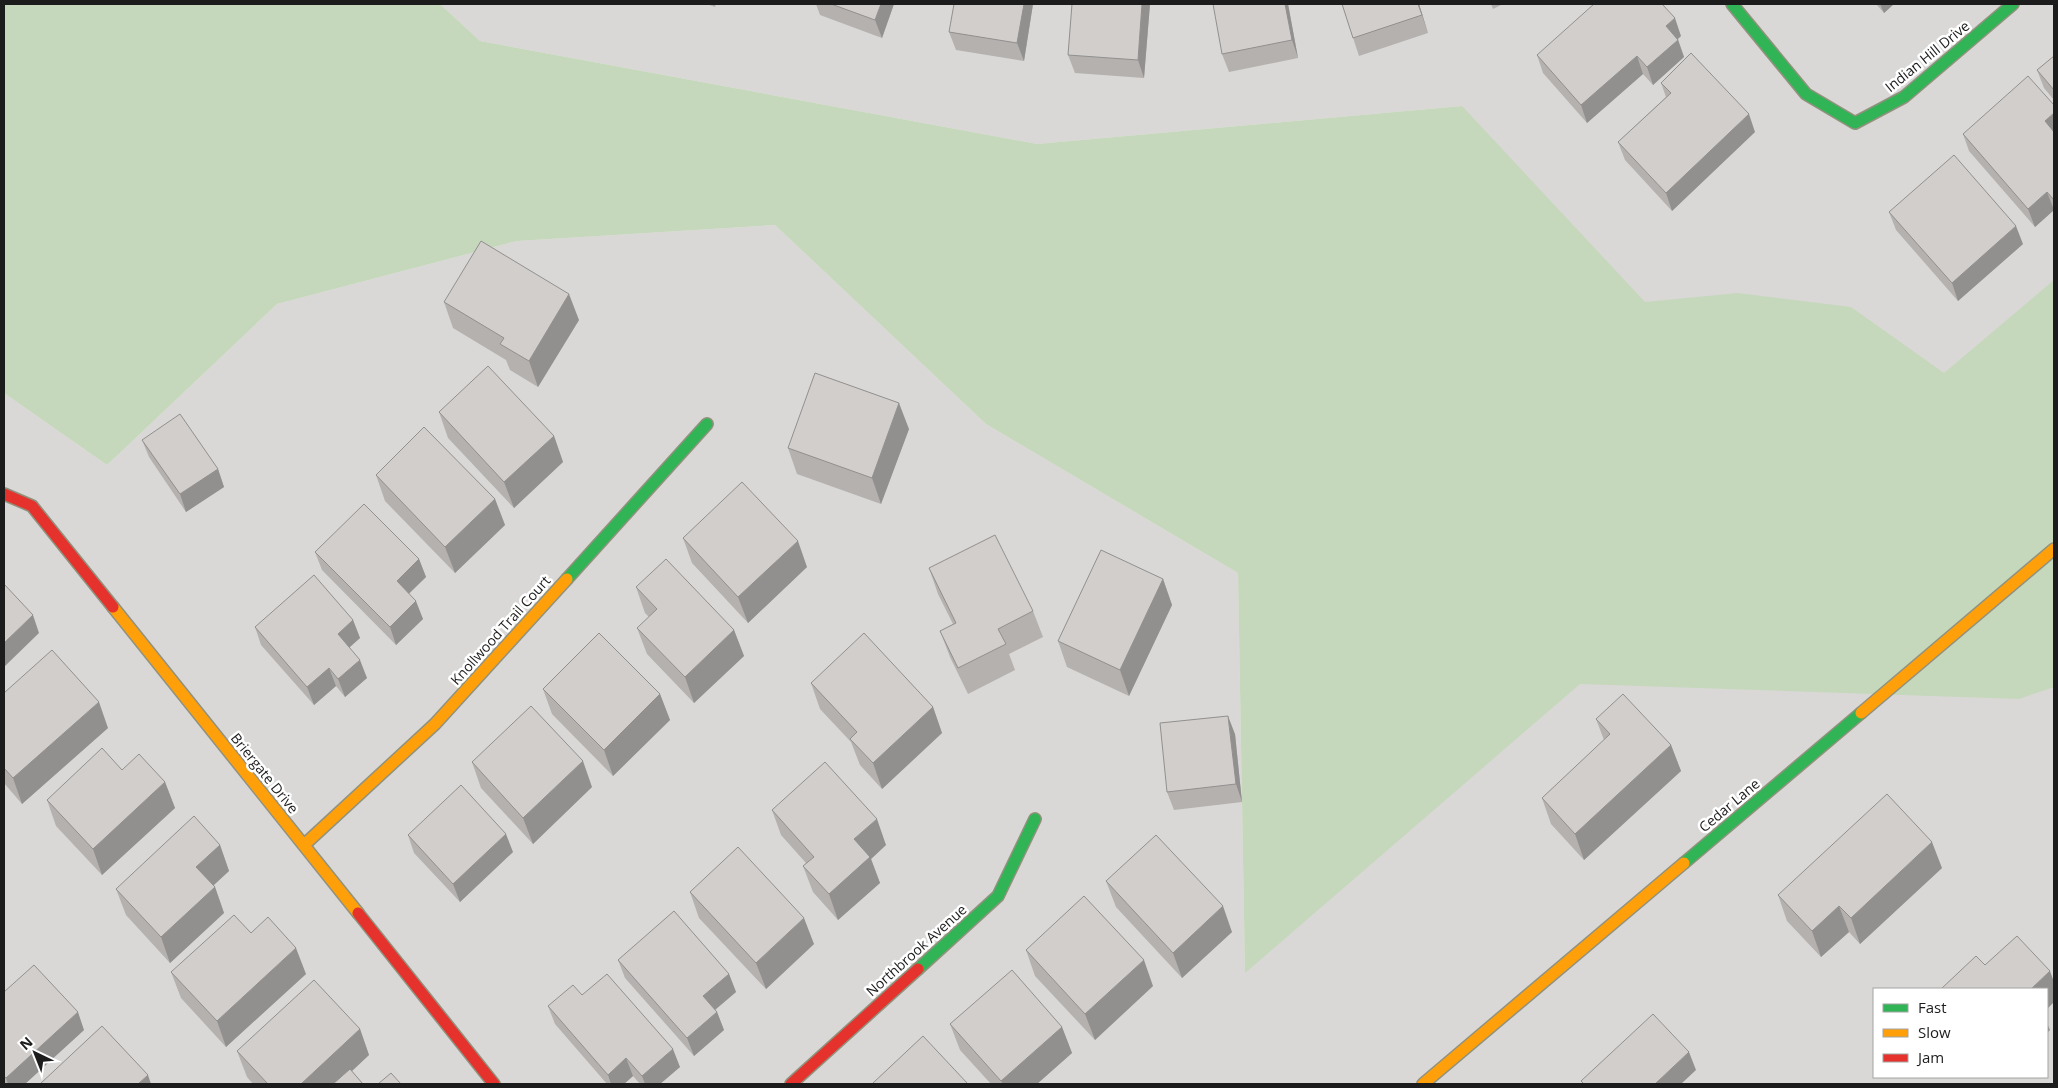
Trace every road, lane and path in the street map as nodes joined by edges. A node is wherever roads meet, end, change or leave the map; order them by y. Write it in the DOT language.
graph roads {
  1 [pos="1732,4"];
  2 [pos="2013,4"];
  3 [pos="707,424"];
  4 [pos="4,494"];
  5 [pos="2054,549"];
  6 [pos="1034,819"];
  7 [pos="304,845"];
  8 [pos="494,1084"];
  9 [pos="791,1084"];
  10 [pos="1423,1084"];
  1 -- 2 [label="street, Indian Hill Drive"];
  3 -- 7 [label="street, Knollwood Trail Court"];
  4 -- 7 [label="street, Briergate Drive"];
  5 -- 10 [label="street, Cedar Lane"];
  6 -- 9 [label="street, Northbrook Avenue"];
  7 -- 8 [label="street, Briergate Drive"];
}
